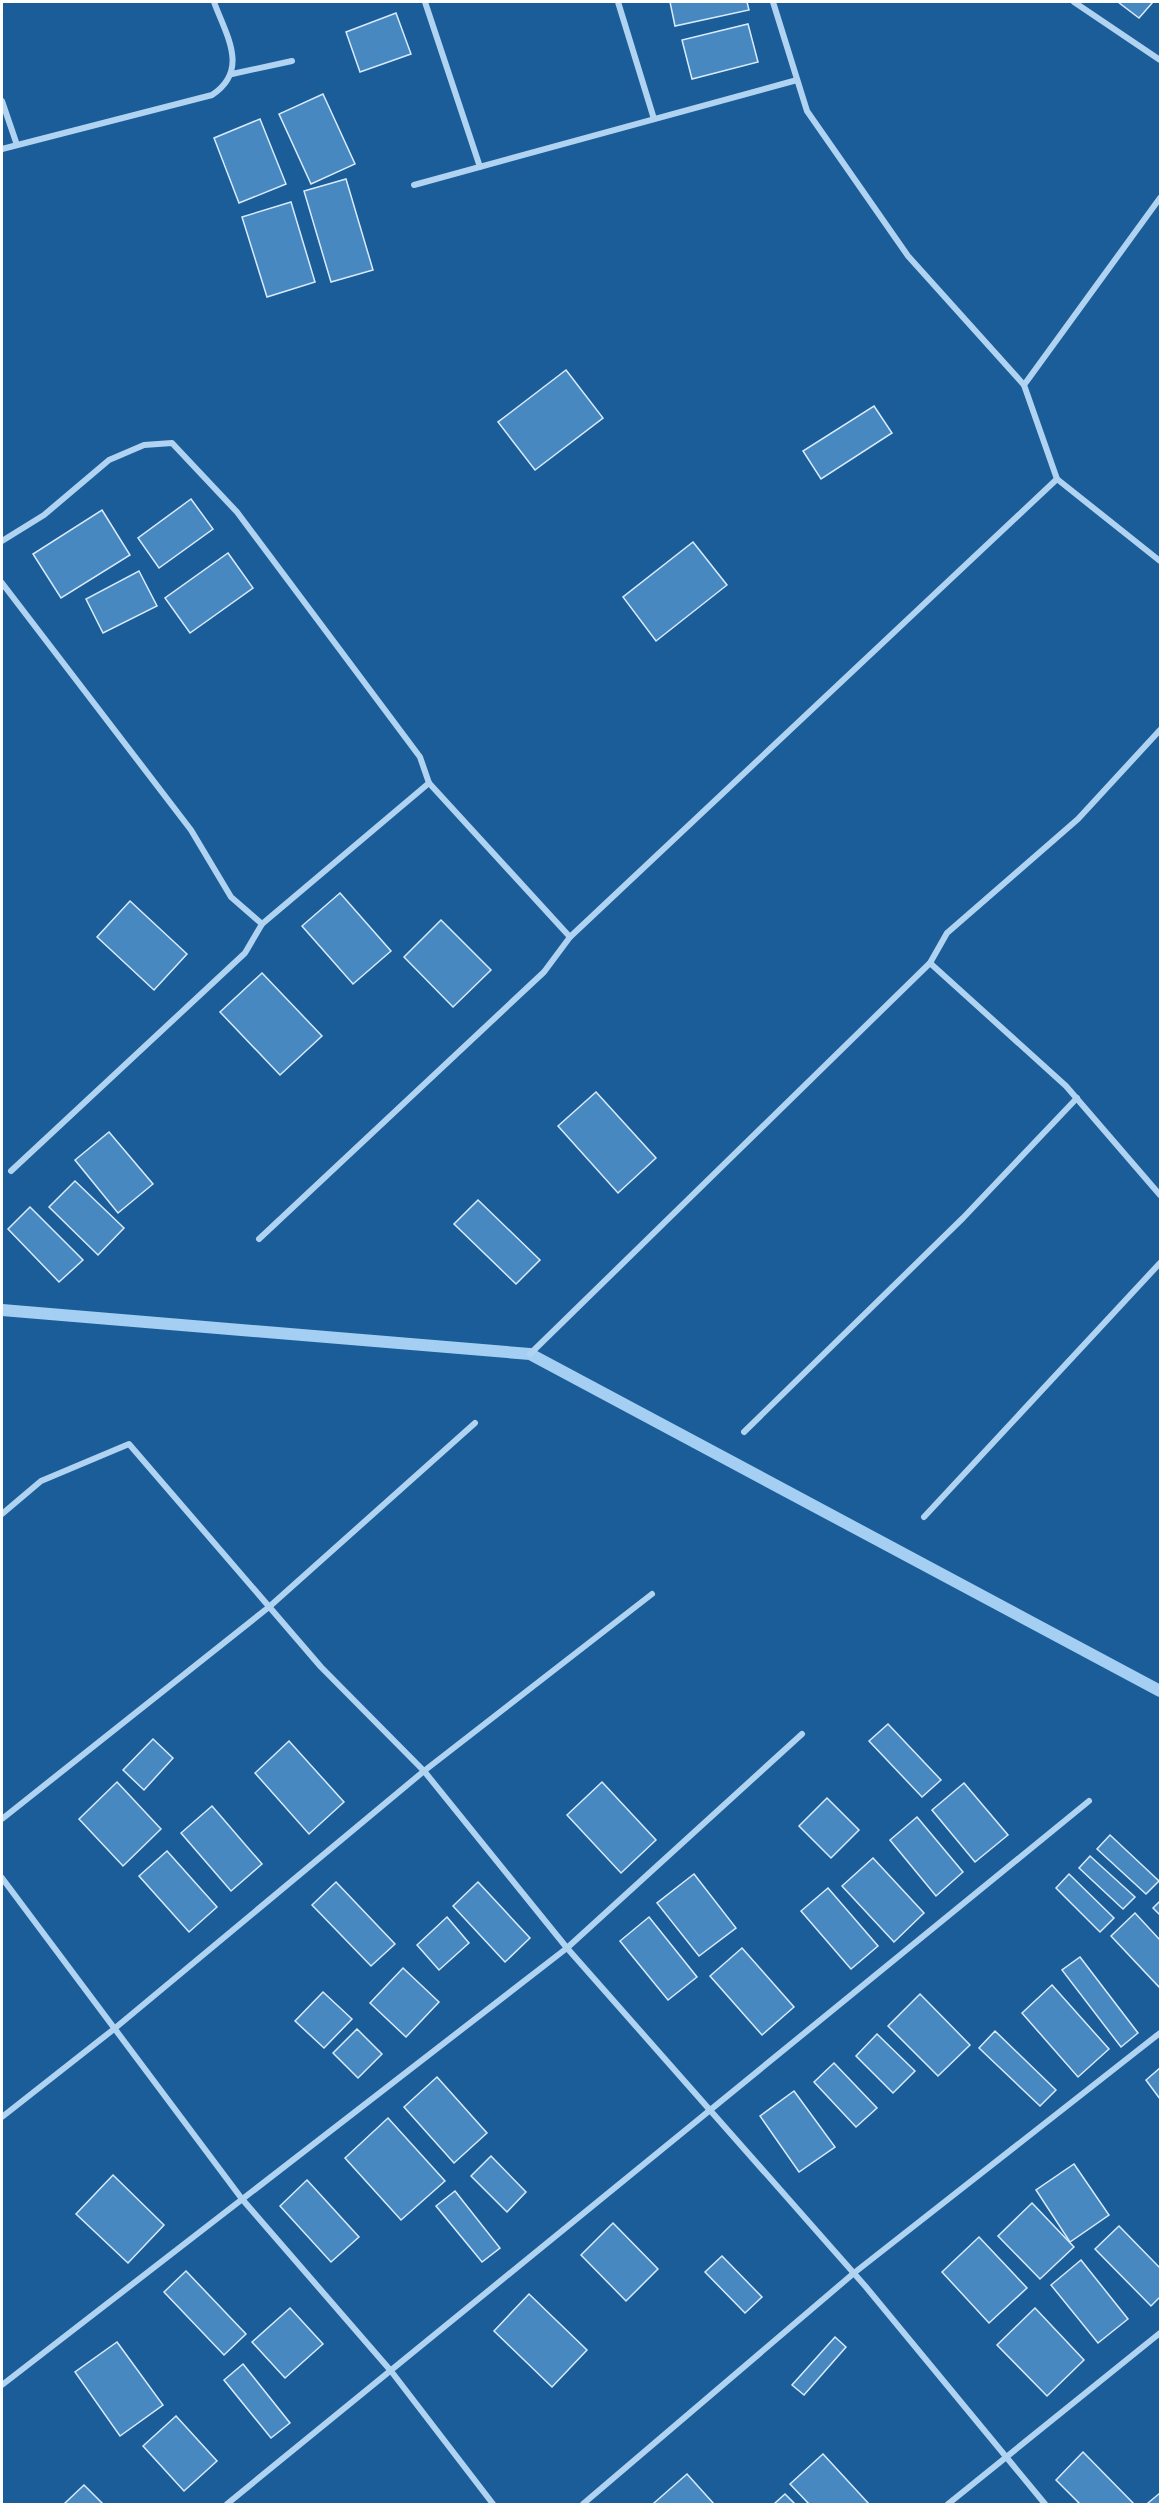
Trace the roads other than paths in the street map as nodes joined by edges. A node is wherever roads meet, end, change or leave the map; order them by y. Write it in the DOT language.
graph roads {
  1 [pos="214,2"];
  2 [pos="425,2"];
  3 [pos="618,2"];
  4 [pos="773,2"];
  5 [pos="1074,2"];
  6 [pos="1161,60"];
  7 [pos="292,61"];
  8 [pos="232,74"];
  9 [pos="797,80"];
  10 [pos="2,101"];
  11 [pos="654,119"];
  12 [pos="16,145"];
  13 [pos="2,149"];
  14 [pos="480,167"];
  15 [pos="414,185"];
  16 [pos="1161,198"];
  17 [pos="1024,385"];
  18 [pos="1057,479"];
  19 [pos="2,542"];
  20 [pos="1161,561"];
  21 [pos="2,583"];
  22 [pos="1161,730"];
  23 [pos="429,783"];
  24 [pos="262,924"];
  25 [pos="570,937"];
  26 [pos="930,963"];
  27 [pos="1077,1098"];
  28 [pos="11,1171"];
  29 [pos="1161,1195"];
  30 [pos="259,1239"];
  31 [pos="1161,1263"];
  32 [pos="530,1354"];
  33 [pos="476,1423"];
  34 [pos="744,1432"];
  35 [pos="2,1514"];
  36 [pos="924,1517"];
  37 [pos="652,1594"];
  38 [pos="269,1607"];
  39 [pos="802,1734"];
  40 [pos="424,1771"];
  41 [pos="1089,1801"];
  42 [pos="2,1819"];
  43 [pos="2,1878"];
  44 [pos="567,1948"];
  45 [pos="114,2029"];
  46 [pos="1161,2033"];
  47 [pos="711,2111"];
  48 [pos="2,2117"];
  49 [pos="242,2199"];
  50 [pos="854,2273"];
  51 [pos="1161,2332"];
  52 [pos="391,2371"];
  53 [pos="2,2385"];
  54 [pos="1005,2456"];
  55 [pos="227,2505"];
  56 [pos="493,2505"];
  57 [pos="583,2505"];
  58 [pos="948,2505"];
  59 [pos="1045,2505"];
  1 -- 8 [label="street"];
  2 -- 14 [label="street"];
  3 -- 11 [label="street"];
  4 -- 9 [label="street"];
  5 -- 6 [label="street"];
  7 -- 8 [label="street"];
  8 -- 12 [label="street"];
  9 -- 11 [label="street"];
  9 -- 17 [label="street"];
  10 -- 12 [label="street"];
  11 -- 14 [label="street"];
  12 -- 13 [label="street"];
  14 -- 15 [label="street"];
  16 -- 17 [label="street"];
  17 -- 18 [label="street"];
  18 -- 20 [label="street"];
  18 -- 25 [label="street"];
  19 -- 23 [label="street"];
  21 -- 24 [label="street"];
  22 -- 26 [label="street"];
  23 -- 24 [label="street"];
  23 -- 25 [label="street"];
  24 -- 28 [label="street"];
  25 -- 30 [label="street"];
  26 -- 27 [label="street"];
  26 -- 32 [label="street"];
  27 -- 29 [label="street"];
  27 -- 34 [label="street"];
  31 -- 36 [label="street"];
  33 -- 38 [label="street"];
  35 -- 38 [label="street"];
  37 -- 40 [label="street"];
  38 -- 40 [label="street"];
  38 -- 42 [label="street"];
  39 -- 44 [label="street"];
  40 -- 44 [label="street"];
  40 -- 45 [label="street"];
  41 -- 47 [label="street"];
  43 -- 45 [label="street"];
  44 -- 47 [label="street"];
  44 -- 49 [label="street"];
  45 -- 48 [label="street"];
  45 -- 49 [label="street"];
  46 -- 50 [label="street"];
  47 -- 50 [label="street"];
  47 -- 52 [label="street"];
  49 -- 52 [label="street"];
  49 -- 53 [label="street"];
  50 -- 54 [label="street"];
  50 -- 57 [label="street"];
  51 -- 54 [label="street"];
  52 -- 55 [label="street"];
  52 -- 56 [label="street"];
  54 -- 58 [label="street"];
  54 -- 59 [label="street"];
}
